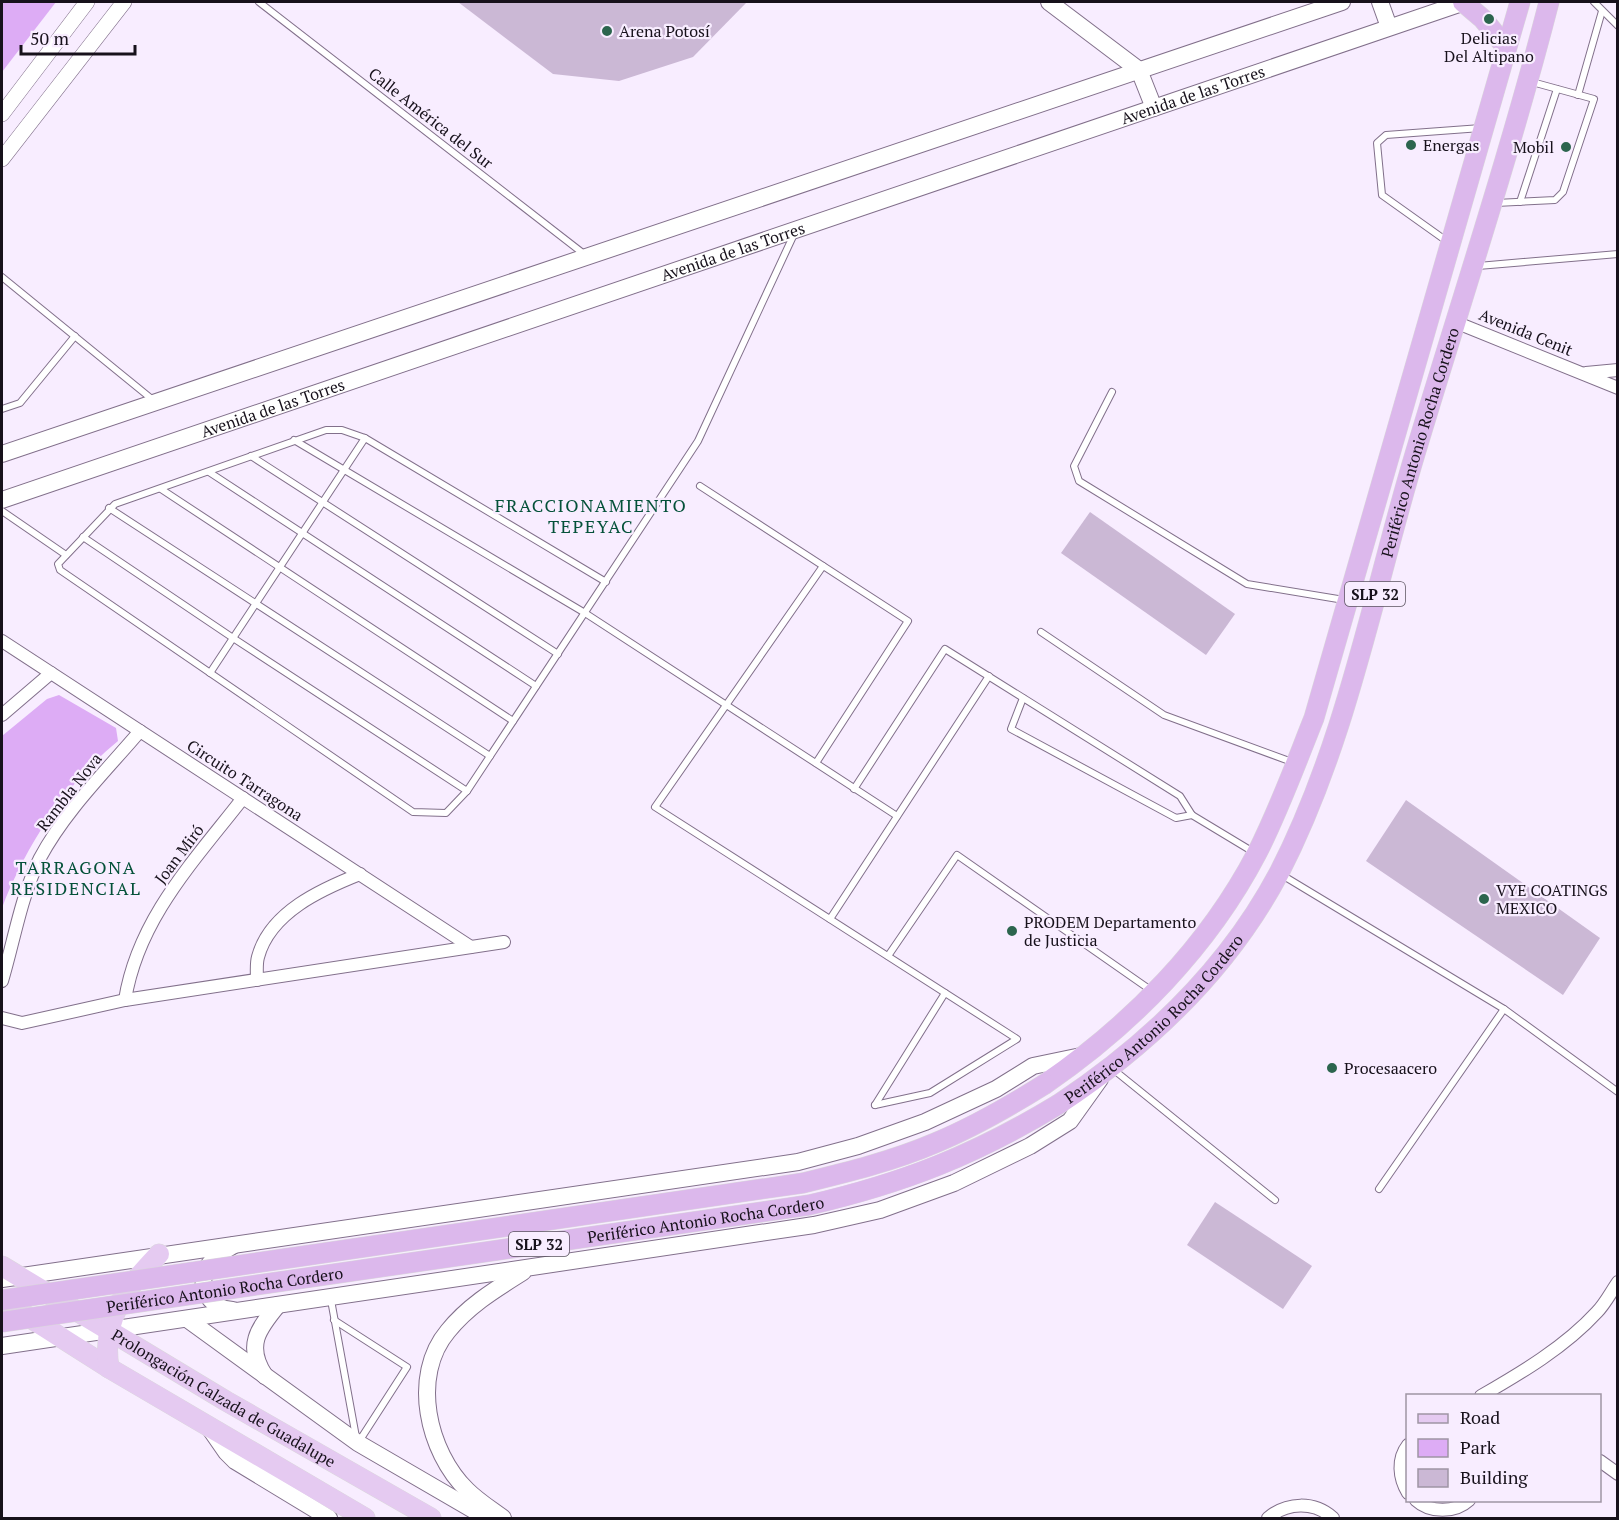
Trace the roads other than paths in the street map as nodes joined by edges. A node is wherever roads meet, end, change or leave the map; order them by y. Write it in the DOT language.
graph roads {
  1 [pos="87,2"];
  2 [pos="124,2"];
  3 [pos="259,2"];
  4 [pos="1048,2"];
  5 [pos="1342,2"];
  6 [pos="1380,2"];
  7 [pos="1464,2"];
  8 [pos="1520,2"];
  9 [pos="1549,2"];
  10 [pos="1594,2"];
  11 [pos="1602,11"];
  12 [pos="1617,26"];
  13 [pos="1389,27"];
  14 [pos="1505,46"];
  15 [pos="1139,70"];
  16 [pos="1528,81"];
  17 [pos="1557,89"];
  18 [pos="1578,95"];
  19 [pos="1154,108"];
  20 [pos="2,114"];
  21 [pos="1482,128"];
  22 [pos="2,159"];
  23 [pos="1520,202"];
  24 [pos="1491,203"];
  25 [pos="797,229"];
  26 [pos="1450,243"];
  27 [pos="1617,254"];
  28 [pos="587,257"];
  29 [pos="1471,266"];
  30 [pos="2,277"];
  31 [pos="1455,322"];
  32 [pos="75,336"];
  33 [pos="1617,370"];
  34 [pos="1585,373"];
  35 [pos="1617,388"];
  36 [pos="1113,392"];
  37 [pos="156,402"];
  38 [pos="2,409"];
  39 [pos="365,438"];
  40 [pos="294,440"];
  41 [pos="2,454"];
  42 [pos="251,456"];
  43 [pos="345,470"];
  44 [pos="208,472"];
  45 [pos="700,486"];
  46 [pos="161,489"];
  47 [pos="2,500"];
  48 [pos="324,501"];
  49 [pos="109,508"];
  50 [pos="2,510"];
  51 [pos="303,533"];
  52 [pos="83,537"];
  53 [pos="66,555"];
  54 [pos="823,566"];
  55 [pos="280,568"];
  56 [pos="606,582"];
  57 [pos="1350,601"];
  58 [pos="256,604"];
  59 [pos="585,613"];
  60 [pos="1041,632"];
  61 [pos="232,638"];
  62 [pos="2,641"];
  63 [pos="558,654"];
  64 [pos="51,673"];
  65 [pos="210,673"];
  66 [pos="989,676"];
  67 [pos="536,686"];
  68 [pos="1023,698"];
  69 [pos="726,705"];
  70 [pos="2,715"];
  71 [pos="513,721"];
  72 [pos="140,731"];
  73 [pos="490,756"];
  74 [pos="816,763"];
  75 [pos="1296,763"];
  76 [pos="854,789"];
  77 [pos="467,791"];
  78 [pos="243,798"];
  79 [pos="1192,815"];
  80 [pos="897,816"];
  81 [pos="1257,854"];
  82 [pos="1279,873"];
  83 [pos="360,874"];
  84 [pos="830,919"];
  85 [pos="504,942"];
  86 [pos="471,947"];
  87 [pos="888,956"];
  88 [pos="257,980"];
  89 [pos="2,981"];
  90 [pos="945,993"];
  91 [pos="1155,993"];
  92 [pos="125,1000"];
  93 [pos="1504,1009"];
  94 [pos="2,1018"];
  95 [pos="1088,1055"];
  96 [pos="1107,1071"];
  97 [pos="1617,1092"];
  98 [pos="1379,1189"];
  99 [pos="1275,1200"];
  100 [pos="237,1242"];
  101 [pos="159,1254"];
  102 [pos="531,1267"];
  103 [pos="7,1274"];
  104 [pos="1617,1282"];
  105 [pos="330,1296"];
  106 [pos="278,1305"];
  107 [pos="3,1310"];
  108 [pos="240,1310"];
  109 [pos="187,1319"];
  110 [pos="334,1320"];
  111 [pos="108,1331"];
  112 [pos="60,1338"];
  113 [pos="2,1346"];
  114 [pos="109,1368"];
  115 [pos="267,1379"];
  116 [pos="1482,1394"];
  117 [pos="208,1425"];
  118 [pos="357,1443"];
  119 [pos="1406,1446"];
  120 [pos="1601,1462"];
  121 [pos="1617,1474"];
  122 [pos="1406,1490"];
  123 [pos="1418,1502"];
  124 [pos="1467,1502"];
  125 [pos="1445,1515"];
  126 [pos="329,1518"];
  127 [pos="365,1518"];
  128 [pos="431,1518"];
  129 [pos="487,1518"];
  130 [pos="503,1518"];
  131 [pos="1268,1518"];
  132 [pos="1333,1518"];
  1 -- 20 [label="street"];
  2 -- 22 [label="street"];
  3 -- 28 [label="lane, Calle América del Sur"];
  4 -- 15 [label="main road"];
  5 -- 15 [label="main road"];
  6 -- 13 [label="main road"];
  7 -- 13 [label="main road, Avenida de las Torres"];
  7 -- 14 [label="highway"];
  8 -- 14 [label="highway, Periférico Antonio Rocha Cordero / SLP 32"];
  9 -- 16 [label="highway, Periférico Antonio Rocha Cordero / SLP 32"];
  10 -- 11 [label="lane"];
  11 -- 12 [label="lane"];
  11 -- 18 [label="lane"];
  13 -- 19 [label="main road, Avenida de las Torres"];
  14 -- 21 [label="highway, Periférico Antonio Rocha Cordero / SLP 32"];
  15 -- 19 [label="main road"];
  15 -- 28 [label="main road"];
  16 -- 17 [label="lane"];
  16 -- 24 [label="highway, Periférico Antonio Rocha Cordero / SLP 32"];
  17 -- 18 [label="lane"];
  17 -- 23 [label="lane"];
  18 -- 23 [label="lane"];
  19 -- 25 [label="main road, Avenida de las Torres"];
  21 -- 26 [label="highway, Periférico Antonio Rocha Cordero / SLP 32"];
  21 -- 26 [label="lane"];
  23 -- 24 [label="lane"];
  24 -- 29 [label="highway, Periférico Antonio Rocha Cordero / SLP 32"];
  25 -- 47 [label="main road, Avenida de las Torres"];
  25 -- 56 [label="lane"];
  26 -- 57 [label="highway, Periférico Antonio Rocha Cordero / SLP 32"];
  27 -- 29 [label="lane"];
  28 -- 37 [label="main road"];
  29 -- 31 [label="highway, Periférico Antonio Rocha Cordero / SLP 32"];
  30 -- 32 [label="lane"];
  31 -- 34 [label="street, Avenida Cenit"];
  31 -- 82 [label="highway, Periférico Antonio Rocha Cordero / SLP 32"];
  32 -- 37 [label="lane"];
  32 -- 38 [label="lane"];
  33 -- 34 [label="street, Avenida Cenit"];
  34 -- 35 [label="street, Avenida Cenit"];
  36 -- 57 [label="lane"];
  37 -- 41 [label="main road"];
  39 -- 40 [label="lane"];
  39 -- 43 [label="lane"];
  39 -- 56 [label="lane"];
  40 -- 42 [label="lane"];
  40 -- 43 [label="lane"];
  42 -- 44 [label="lane"];
  42 -- 48 [label="lane"];
  43 -- 48 [label="lane"];
  43 -- 59 [label="lane"];
  44 -- 46 [label="lane"];
  44 -- 51 [label="lane"];
  45 -- 54 [label="lane"];
  46 -- 49 [label="lane"];
  46 -- 55 [label="lane"];
  48 -- 51 [label="lane"];
  48 -- 63 [label="lane"];
  49 -- 52 [label="lane"];
  49 -- 58 [label="lane"];
  50 -- 53 [label="lane"];
  51 -- 55 [label="lane"];
  51 -- 67 [label="lane"];
  52 -- 53 [label="lane"];
  52 -- 61 [label="lane"];
  53 -- 65 [label="lane"];
  54 -- 69 [label="lane"];
  54 -- 74 [label="lane"];
  55 -- 58 [label="lane"];
  55 -- 71 [label="lane"];
  56 -- 59 [label="lane"];
  57 -- 75 [label="highway, Periférico Antonio Rocha Cordero / SLP 32"];
  58 -- 61 [label="lane"];
  58 -- 73 [label="lane"];
  59 -- 63 [label="lane"];
  59 -- 69 [label="lane"];
  60 -- 75 [label="lane"];
  61 -- 65 [label="lane"];
  61 -- 77 [label="lane"];
  62 -- 64 [label="street, Circuito Tarragona"];
  63 -- 67 [label="lane"];
  64 -- 70 [label="street"];
  64 -- 72 [label="street, Circuito Tarragona"];
  65 -- 77 [label="lane"];
  66 -- 68 [label="lane"];
  66 -- 76 [label="lane"];
  66 -- 80 [label="lane"];
  67 -- 71 [label="lane"];
  68 -- 79 [label="lane"];
  68 -- 79 [label="lane"];
  69 -- 74 [label="lane"];
  69 -- 84 [label="lane"];
  71 -- 73 [label="lane"];
  72 -- 78 [label="street, Circuito Tarragona"];
  72 -- 89 [label="street, Rambla Nova"];
  73 -- 77 [label="lane"];
  74 -- 76 [label="lane"];
  75 -- 81 [label="highway, Periférico Antonio Rocha Cordero / SLP 32"];
  76 -- 80 [label="lane"];
  78 -- 83 [label="street, Circuito Tarragona"];
  78 -- 92 [label="street, Joan Miró"];
  79 -- 81 [label="lane"];
  80 -- 84 [label="lane"];
  81 -- 91 [label="highway, Periférico Antonio Rocha Cordero / SLP 32"];
  82 -- 93 [label="lane"];
  82 -- 96 [label="highway, Periférico Antonio Rocha Cordero / SLP 32"];
  83 -- 86 [label="street, Circuito Tarragona"];
  83 -- 88 [label="street"];
  84 -- 87 [label="lane"];
  85 -- 86 [label="street"];
  86 -- 88 [label="street"];
  87 -- 90 [label="lane"];
  87 -- 91 [label="lane"];
  88 -- 92 [label="street"];
  90 -- 90 [label="lane"];
  91 -- 95 [label="highway, Periférico Antonio Rocha Cordero / SLP 32"];
  92 -- 94 [label="street"];
  93 -- 97 [label="lane"];
  93 -- 98 [label="lane"];
  95 -- 100 [label="main road"];
  95 -- 107 [label="highway, Periférico Antonio Rocha Cordero / SLP 32, bridge"];
  96 -- 99 [label="lane"];
  96 -- 102 [label="main road"];
  96 -- 107 [label="highway, Periférico Antonio Rocha Cordero / SLP 32, bridge"];
  100 -- 101 [label="main road"];
  100 -- 108 [label="main road"];
  101 -- 103 [label="main road"];
  101 -- 111 [label="main road"];
  102 -- 105 [label="main road"];
  102 -- 130 [label="main road"];
  103 -- 107 [label="main road"];
  103 -- 111 [label="main road, Prolongación Calzada de Guadalupe"];
  104 -- 116 [label="street"];
  105 -- 106 [label="main road"];
  105 -- 110 [label="lane"];
  106 -- 108 [label="main road"];
  106 -- 115 [label="main road"];
  107 -- 112 [label="main road, Prolongación Calzada de Guadalupe"];
  108 -- 109 [label="main road"];
  109 -- 111 [label="main road"];
  109 -- 115 [label="main road"];
  110 -- 118 [label="lane"];
  110 -- 118 [label="lane"];
  111 -- 112 [label="main road"];
  111 -- 114 [label="main road"];
  111 -- 128 [label="main road, Prolongación Calzada de Guadalupe"];
  112 -- 113 [label="main road"];
  112 -- 114 [label="main road, Prolongación Calzada de Guadalupe"];
  114 -- 117 [label="main road, Prolongación Calzada de Guadalupe"];
  115 -- 118 [label="main road"];
  117 -- 126 [label="main road, Prolongación Calzada de Guadalupe"];
  117 -- 127 [label="main road, Prolongación Calzada de Guadalupe"];
  118 -- 129 [label="main road"];
  119 -- 122 [label="street"];
  120 -- 121 [label="street"];
  123 -- 125 [label="street"];
  124 -- 125 [label="street"];
  131 -- 132 [label="street"];
}
